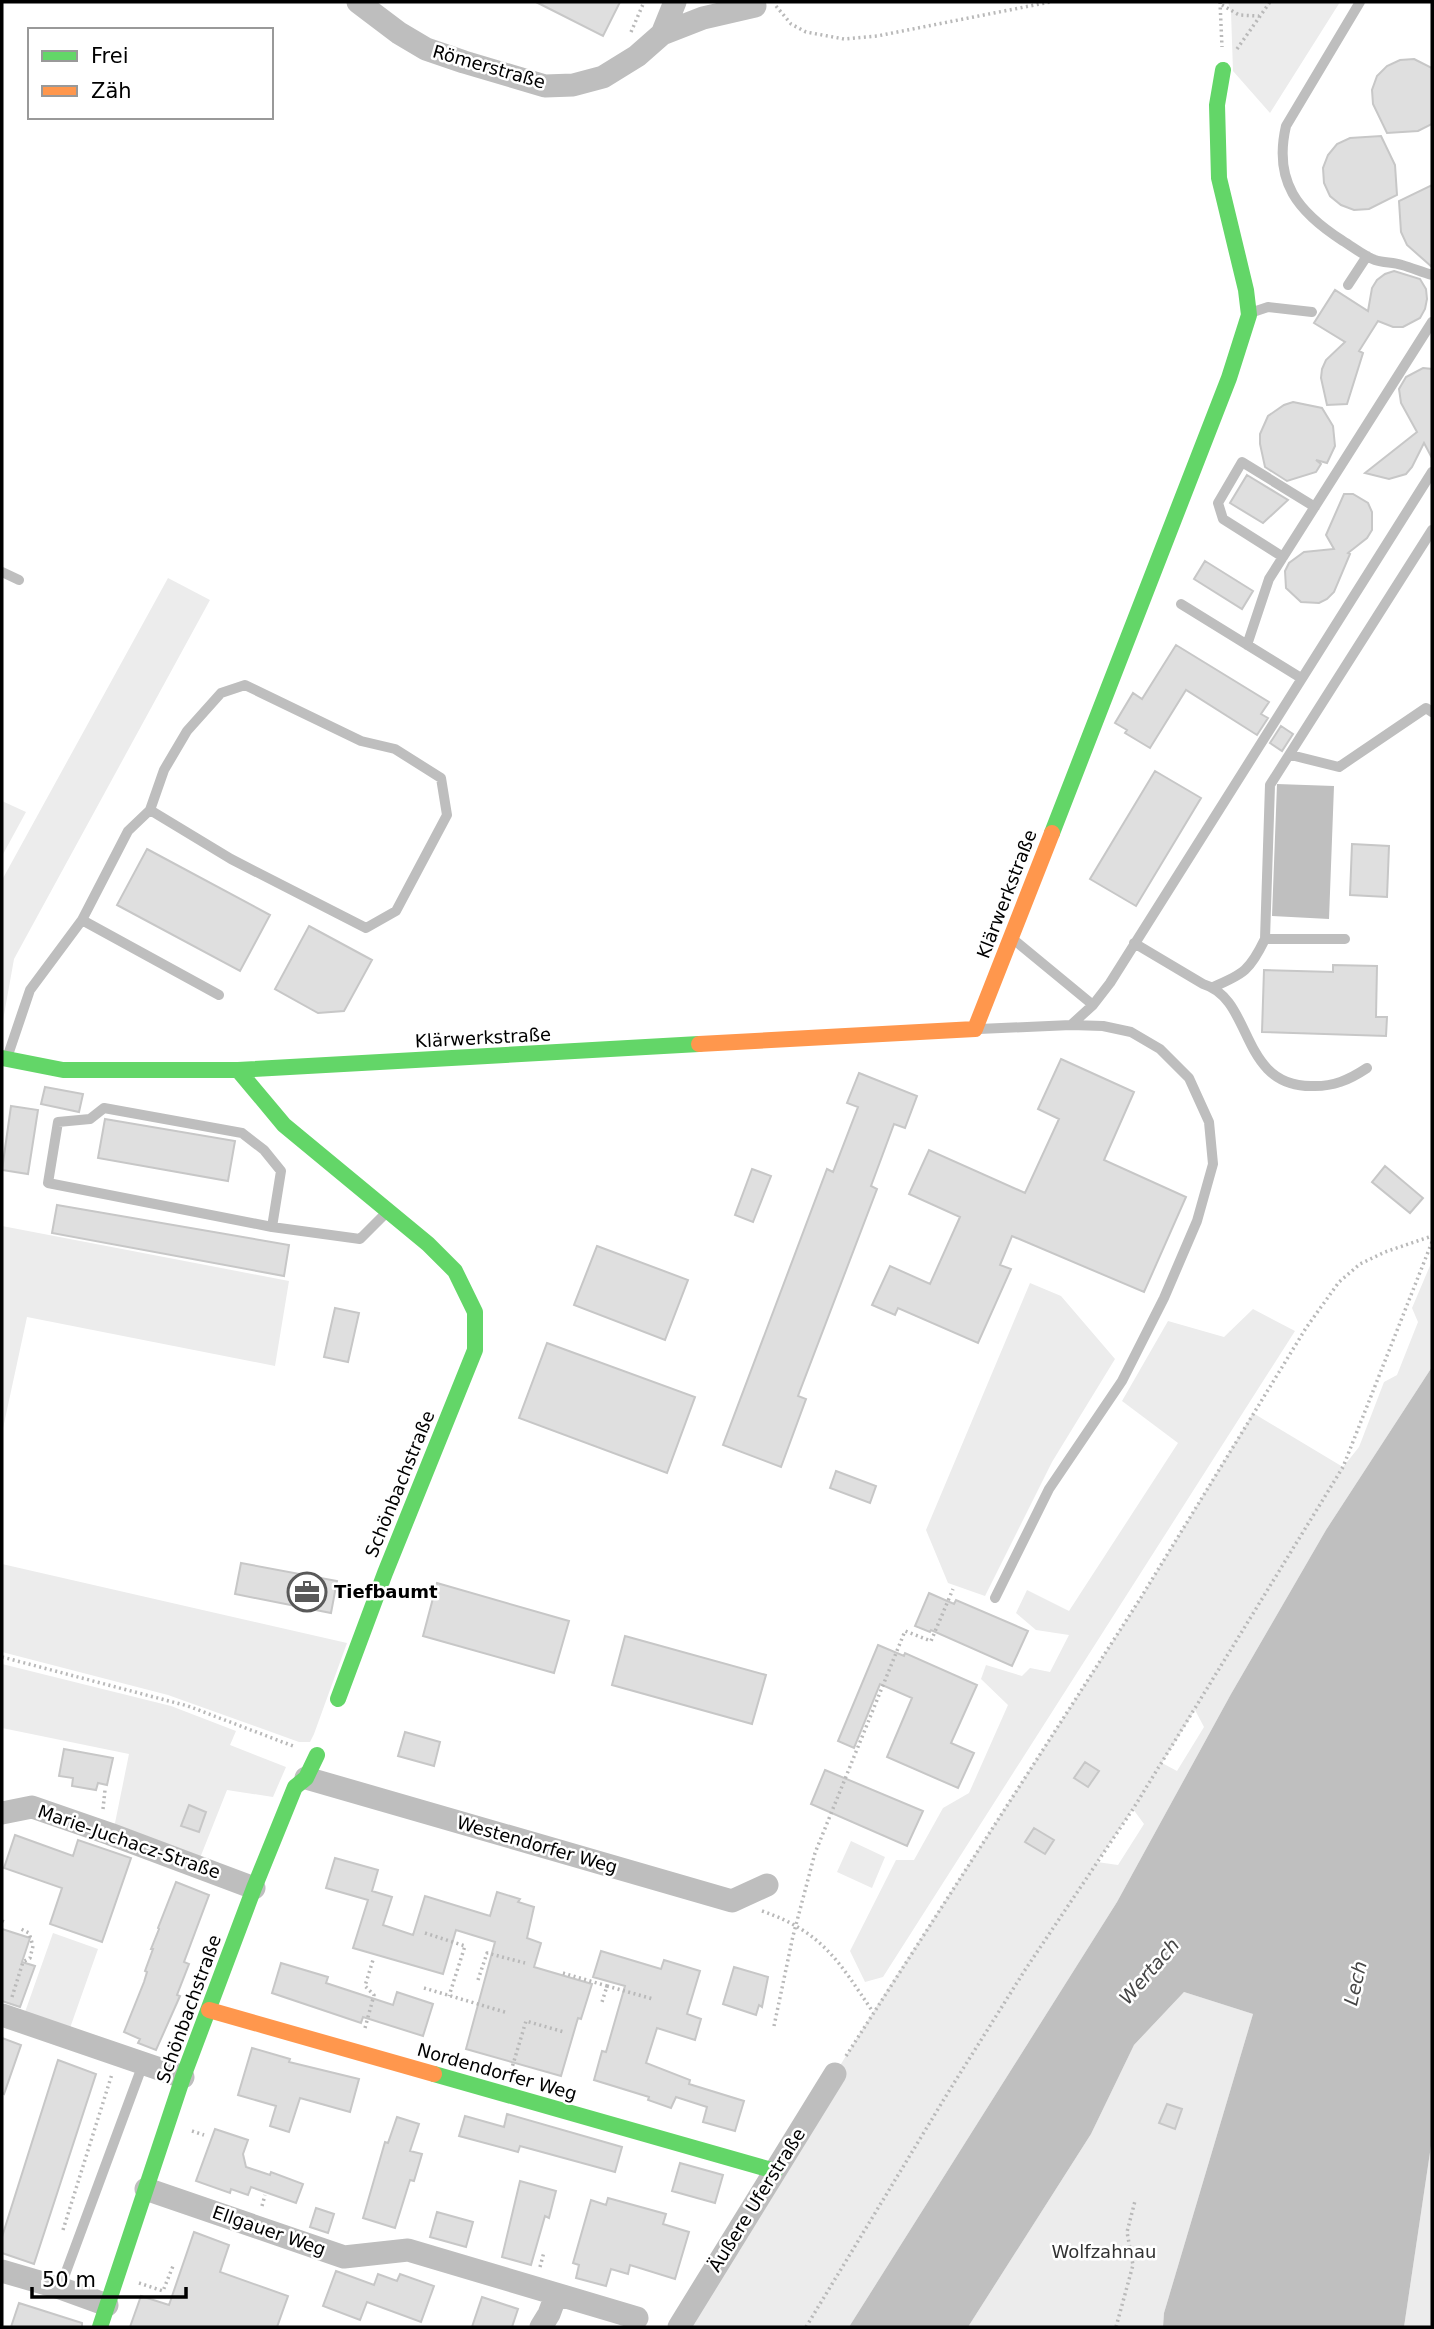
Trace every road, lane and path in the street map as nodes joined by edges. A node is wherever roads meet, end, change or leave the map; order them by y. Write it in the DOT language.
graph roads {
  1 [pos="358,2"];
  2 [pos="635,2"];
  3 [pos="675,2"];
  4 [pos="1050,2"];
  5 [pos="1270,2"];
  6 [pos="1360,2"];
  7 [pos="763,3"];
  8 [pos="1221,4"];
  9 [pos="642,6"];
  10 [pos="1259,16"];
  11 [pos="662,34"];
  12 [pos="1223,70"];
  13 [pos="1367,256"];
  14 [pos="1432,275"];
  15 [pos="1348,285"];
  16 [pos="1312,312"];
  17 [pos="1249,315"];
  18 [pos="1432,323"];
  19 [pos="1432,472"];
  20 [pos="1315,507"];
  21 [pos="1432,530"];
  22 [pos="1283,557"];
  23 [pos="2,572"];
  24 [pos="19,580"];
  25 [pos="1181,604"];
  26 [pos="1247,645"];
  27 [pos="1301,678"];
  28 [pos="1432,712"];
  29 [pos="1291,755"];
  30 [pos="150,810"];
  31 [pos="82,920"];
  32 [pos="1011,937"];
  33 [pos="1265,939"];
  34 [pos="1345,939"];
  35 [pos="1135,943"];
  36 [pos="1213,987"];
  37 [pos="219,995"];
  38 [pos="1093,1005"];
  39 [pos="1071,1025"];
  40 [pos="975,1029"];
  41 [pos="4,1058"];
  42 [pos="1367,1068"];
  43 [pos="238,1070"];
  44 [pos="387,1211"];
  45 [pos="272,1227"];
  46 [pos="1432,1236"];
  47 [pos="1432,1241"];
  48 [pos="953,1589"];
  49 [pos="995,1598"];
  50 [pos="2,1657"];
  51 [pos="338,1699"];
  52 [pos="317,1755"];
  53 [pos="306,1778"];
  54 [pos="2,1813"];
  55 [pos="767,1885"];
  56 [pos="254,1888"];
  57 [pos="732,1901"];
  58 [pos="796,1926"];
  59 [pos="19,1928"];
  60 [pos="425,1933"];
  61 [pos="373,1960"];
  62 [pos="525,1963"];
  63 [pos="563,1973"];
  64 [pos="478,1980"];
  65 [pos="607,1986"];
  66 [pos="424,1988"];
  67 [pos="449,1996"];
  68 [pos="653,1998"];
  69 [pos="602,2002"];
  70 [pos="209,2010"];
  71 [pos="873,2012"];
  72 [pos="508,2013"];
  73 [pos="4,2016"];
  74 [pos="774,2026"];
  75 [pos="564,2032"];
  76 [pos="358,2052"];
  77 [pos="118,2056"];
  78 [pos="143,2064"];
  79 [pos="835,2074"];
  80 [pos="183,2077"];
  81 [pos="505,2094"];
  82 [pos="775,2171"];
  83 [pos="146,2189"];
  84 [pos="1135,2201"];
  85 [pos="62,2234"];
  86 [pos="173,2266"];
  87 [pos="2,2271"];
  88 [pos="60,2288"];
  89 [pos="163,2291"];
  90 [pos="556,2295"];
  91 [pos="107,2305"];
  92 [pos="637,2318"];
  93 [pos="100,2327"];
  94 [pos="541,2327"];
  95 [pos="679,2327"];
  96 [pos="806,2327"];
  97 [pos="1116,2327"];
  1 -- 11 [label="street, Römerstraße"];
  2 -- 9 [label="path"];
  3 -- 11 [label="street, Römerstraße"];
  4 -- 7 [label="path"];
  5 -- 10 [label="path"];
  6 -- 13 [label="lane"];
  7 -- 11 [label="street, Römerstraße"];
  8 -- 10 [label="path"];
  8 -- 12 [label="path"];
  10 -- 12 [label="path"];
  12 -- 17 [label="street, Klärwerkstraße"];
  13 -- 14 [label="lane"];
  13 -- 15 [label="lane"];
  16 -- 17 [label="lane"];
  17 -- 32 [label="street, Klärwerkstraße"];
  18 -- 20 [label="lane"];
  19 -- 27 [label="lane"];
  20 -- 22 [label="lane"];
  20 -- 22 [label="lane"];
  21 -- 29 [label="lane"];
  22 -- 26 [label="lane"];
  23 -- 24 [label="lane"];
  25 -- 26 [label="lane"];
  26 -- 27 [label="lane"];
  27 -- 35 [label="lane"];
  28 -- 29 [label="lane"];
  29 -- 33 [label="lane"];
  30 -- 30 [label="lane"];
  30 -- 31 [label="lane"];
  31 -- 37 [label="lane"];
  31 -- 41 [label="lane"];
  32 -- 38 [label="lane"];
  32 -- 40 [label="street, Klärwerkstraße"];
  33 -- 34 [label="lane"];
  33 -- 36 [label="lane"];
  35 -- 36 [label="lane"];
  35 -- 38 [label="lane"];
  36 -- 42 [label="lane"];
  38 -- 39 [label="lane"];
  39 -- 40 [label="lane"];
  39 -- 49 [label="lane"];
  40 -- 43 [label="street, Klärwerkstraße"];
  41 -- 43 [label="street"];
  43 -- 44 [label="street, Schönbachstraße"];
  44 -- 45 [label="lane"];
  44 -- 51 [label="street, Schönbachstraße"];
  45 -- 45 [label="lane"];
  46 -- 71 [label="path"];
  47 -- 96 [label="path"];
  48 -- 58 [label="path"];
  50 -- 52 [label="path"];
  52 -- 53 [label="street, Schönbachstraße"];
  53 -- 56 [label="street, Schönbachstraße"];
  53 -- 57 [label="street, Westendorfer Weg"];
  54 -- 56 [label="street, Marie-Juchacz-Straße"];
  55 -- 57 [label="street"];
  56 -- 70 [label="street, Schönbachstraße"];
  57 -- 58 [label="path"];
  58 -- 71 [label="path"];
  58 -- 74 [label="path"];
  59 -- 73 [label="path"];
  60 -- 67 [label="path"];
  61 -- 76 [label="path"];
  62 -- 64 [label="path"];
  63 -- 65 [label="path"];
  65 -- 68 [label="path"];
  65 -- 69 [label="path"];
  66 -- 67 [label="path"];
  67 -- 72 [label="path"];
  70 -- 76 [label="street, Nordendorfer Weg"];
  70 -- 80 [label="street, Schönbachstraße"];
  71 -- 79 [label="path"];
  73 -- 77 [label="street"];
  75 -- 81 [label="path"];
  76 -- 81 [label="street, Nordendorfer Weg"];
  77 -- 78 [label="street"];
  77 -- 85 [label="path"];
  78 -- 80 [label="street"];
  78 -- 88 [label="lane"];
  79 -- 82 [label="street, Äußere Uferstraße"];
  80 -- 83 [label="street, Schönbachstraße"];
  81 -- 82 [label="street, Nordendorfer Weg"];
  82 -- 95 [label="street, Äußere Uferstraße"];
  83 -- 90 [label="street, Ellgauer Weg"];
  83 -- 91 [label="street, Schönbachstraße"];
  84 -- 97 [label="path"];
  86 -- 89 [label="path"];
  87 -- 88 [label="street"];
  88 -- 91 [label="street"];
  90 -- 92 [label="street, Ellgauer Weg"];
  90 -- 94 [label="street"];
  91 -- 93 [label="street, Schönbachstraße"];
}
